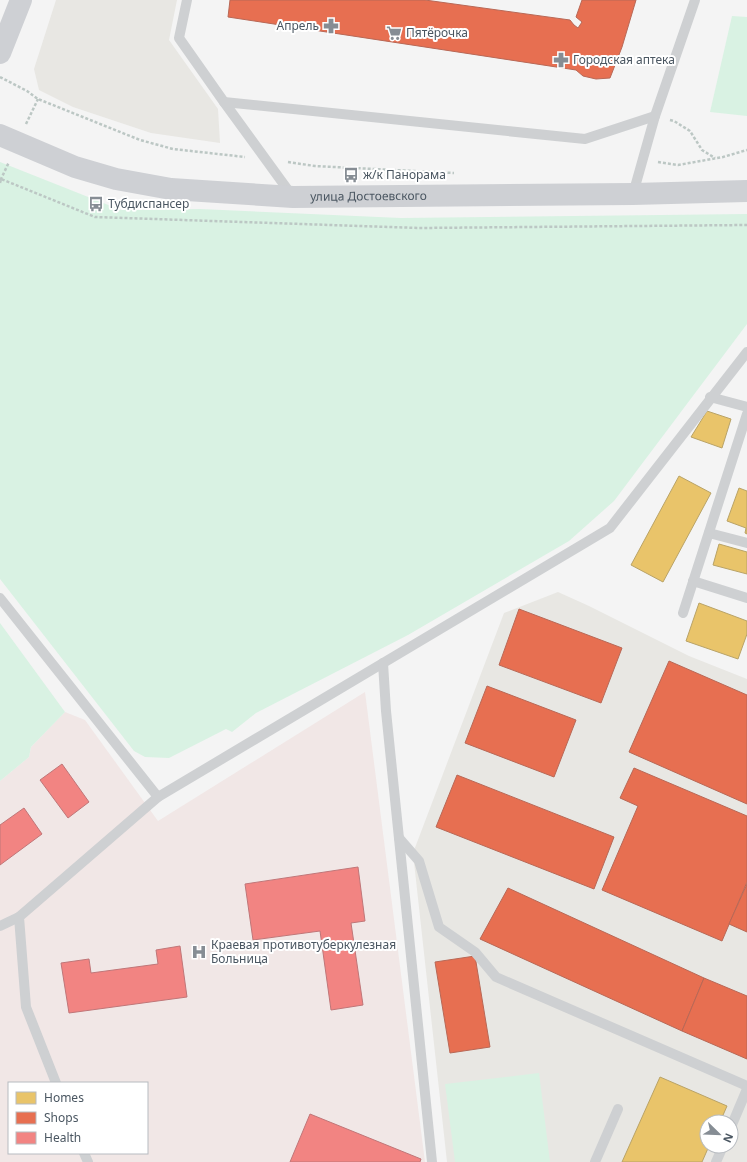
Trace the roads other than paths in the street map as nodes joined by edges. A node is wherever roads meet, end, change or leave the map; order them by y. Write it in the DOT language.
graph roads {
  1 [pos="21,0"];
  2 [pos="187,0"];
  3 [pos="695,0"];
  4 [pos="0,53"];
  5 [pos="224,102"];
  6 [pos="656,116"];
  7 [pos="0,135"];
  8 [pos="747,191"];
  9 [pos="633,194"];
  10 [pos="293,197"];
  11 [pos="747,352"];
  12 [pos="710,397"];
  13 [pos="747,407"];
  14 [pos="747,414"];
  15 [pos="709,533"];
  16 [pos="747,543"];
  17 [pos="693,581"];
  18 [pos="0,598"];
  19 [pos="747,598"];
  20 [pos="683,613"];
  21 [pos="383,663"];
  22 [pos="158,797"];
  23 [pos="399,838"];
  24 [pos="19,917"];
  25 [pos="0,926"];
  26 [pos="56,1082"];
  27 [pos="747,1086"];
  28 [pos="747,1089"];
  29 [pos="618,1109"];
  30 [pos="736,1114"];
  31 [pos="432,1162"];
  32 [pos="595,1162"];
  1 -- 4 [label="main road"];
  2 -- 5 [label="lane"];
  3 -- 6 [label="lane"];
  5 -- 6 [label="lane"];
  5 -- 10 [label="lane"];
  6 -- 9 [label="lane"];
  7 -- 10 [label="main road, улица Достоевского"];
  8 -- 9 [label="main road, улица Достоевского"];
  9 -- 10 [label="main road, улица Достоевского"];
  11 -- 12 [label="lane"];
  12 -- 13 [label="lane"];
  12 -- 21 [label="lane"];
  14 -- 15 [label="lane"];
  15 -- 16 [label="lane"];
  15 -- 17 [label="lane"];
  17 -- 19 [label="lane"];
  17 -- 20 [label="lane"];
  18 -- 22 [label="lane"];
  21 -- 22 [label="lane"];
  21 -- 23 [label="lane"];
  22 -- 24 [label="lane"];
  23 -- 27 [label="lane"];
  23 -- 31 [label="lane"];
  24 -- 25 [label="lane"];
  24 -- 26 [label="lane"];
  28 -- 30 [label="lane"];
  29 -- 32 [label="lane"];
}
